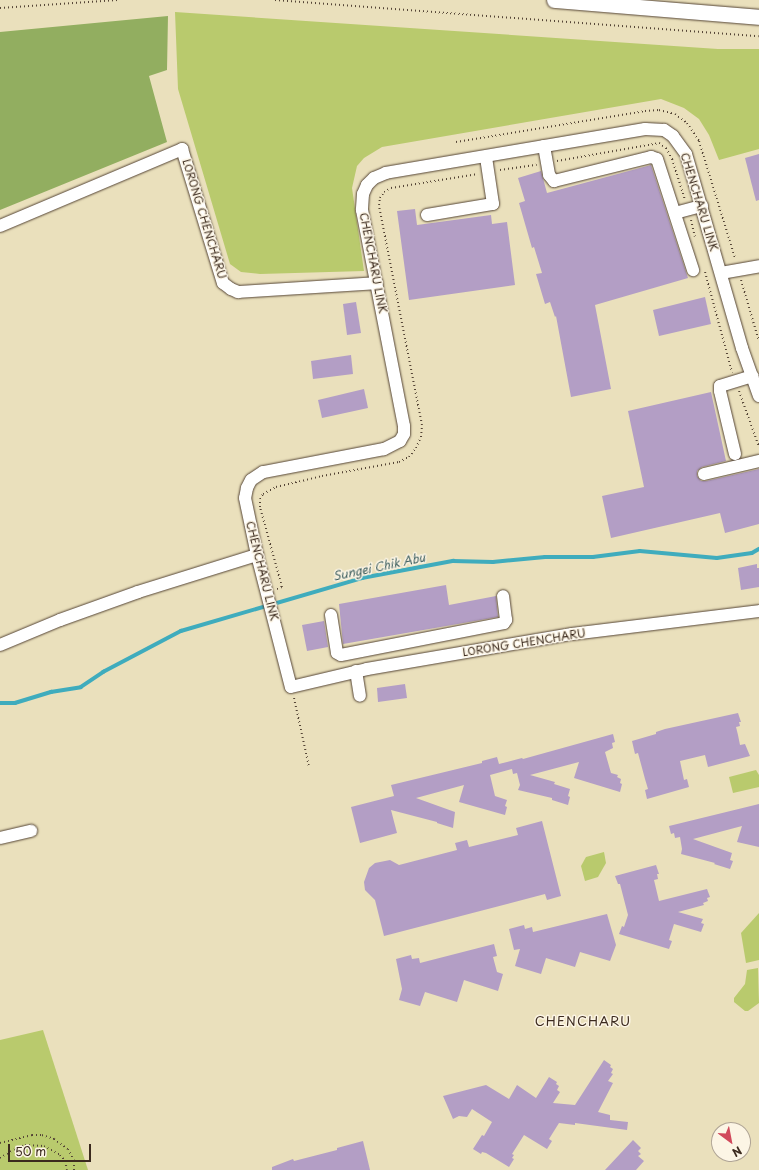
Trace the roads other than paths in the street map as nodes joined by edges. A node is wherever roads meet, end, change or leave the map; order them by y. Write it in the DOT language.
graph roads {
  1 [pos="554,0"];
  2 [pos="756,18"];
  3 [pos="544,146"];
  4 [pos="486,157"];
  5 [pos="702,206"];
  6 [pos="675,213"];
  7 [pos="427,215"];
  8 [pos="0,226"];
  9 [pos="758,268"];
  10 [pos="698,270"];
  11 [pos="721,274"];
  12 [pos="377,283"];
  13 [pos="752,376"];
  14 [pos="759,396"];
  15 [pos="736,454"];
  16 [pos="759,461"];
  17 [pos="704,474"];
  18 [pos="257,555"];
  19 [pos="503,596"];
  20 [pos="759,611"];
  21 [pos="331,615"];
  22 [pos="0,645"];
  23 [pos="365,650"];
  24 [pos="362,670"];
  25 [pos="291,687"];
  26 [pos="360,696"];
  27 [pos="31,831"];
  28 [pos="0,838"];
  1 -- 2 [label="main road"];
  3 -- 4 [label="street, CHENCHARU LINK"];
  3 -- 5 [label="street, CHENCHARU LINK"];
  3 -- 6 [label="street"];
  4 -- 7 [label="street"];
  4 -- 12 [label="street, CHENCHARU LINK"];
  5 -- 6 [label="street"];
  5 -- 11 [label="street, CHENCHARU LINK"];
  6 -- 10 [label="street"];
  8 -- 12 [label="street, LORONG CHENCHARU"];
  9 -- 11 [label="street"];
  11 -- 13 [label="street, CHENCHARU LINK"];
  12 -- 18 [label="street, CHENCHARU LINK"];
  13 -- 14 [label="street, CHENCHARU LINK"];
  13 -- 15 [label="street"];
  16 -- 17 [label="street"];
  18 -- 22 [label="street"];
  18 -- 25 [label="street, CHENCHARU LINK"];
  19 -- 23 [label="street"];
  20 -- 24 [label="street, LORONG CHENCHARU"];
  21 -- 23 [label="street"];
  23 -- 24 [label="street"];
  24 -- 25 [label="street, LORONG CHENCHARU"];
  24 -- 26 [label="street"];
  27 -- 28 [label="street"];
}
